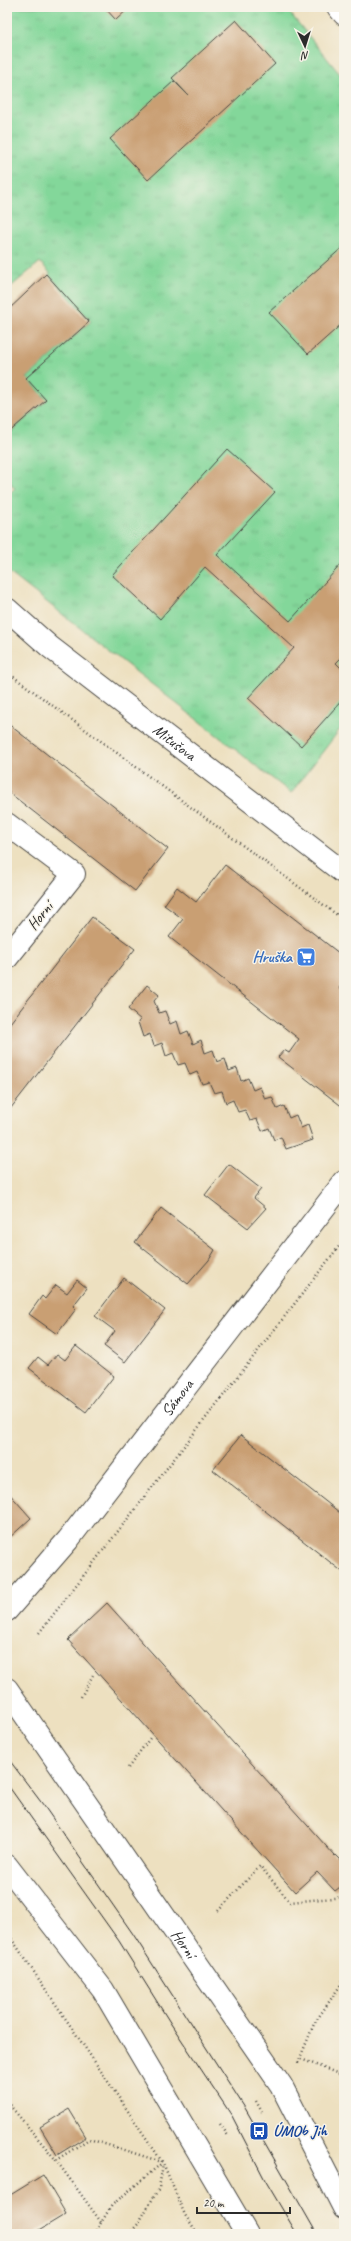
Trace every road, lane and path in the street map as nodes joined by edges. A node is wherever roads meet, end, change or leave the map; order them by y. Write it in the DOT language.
graph roads {
  1 [pos="338,7"];
  2 [pos="344,14"];
  3 [pos="7,609"];
  4 [pos="7,672"];
  5 [pos="7,824"];
  6 [pos="344,873"];
  7 [pos="344,920"];
  8 [pos="7,958"];
  9 [pos="344,1182"];
  10 [pos="344,1240"];
  11 [pos="7,1610"];
  12 [pos="39,1633"];
  13 [pos="93,1675"];
  14 [pos="7,1689"];
  15 [pos="81,1697"];
  16 [pos="150,1738"];
  17 [pos="128,1768"];
  18 [pos="7,1866"];
  19 [pos="344,1897"];
  20 [pos="218,1911"];
  21 [pos="7,1932"];
  22 [pos="344,1980"];
  23 [pos="344,2076"];
  24 [pos="256,2101"];
  25 [pos="7,2102"];
  26 [pos="263,2114"];
  27 [pos="220,2124"];
  28 [pos="229,2137"];
  29 [pos="314,2150"];
  30 [pos="56,2160"];
  31 [pos="163,2163"];
  32 [pos="344,2173"];
  33 [pos="344,2208"];
  34 [pos="101,2222"];
  35 [pos="94,2234"];
  36 [pos="129,2234"];
  37 [pos="198,2234"];
  38 [pos="247,2234"];
  1 -- 2 [label="street"];
  3 -- 6 [label="street, Mitušova"];
  4 -- 7 [label="path"];
  5 -- 8 [label="street, Horní"];
  9 -- 11 [label="street, Sámova"];
  10 -- 12 [label="path"];
  13 -- 15 [label="path"];
  14 -- 29 [label="street, Horní"];
  16 -- 17 [label="path"];
  18 -- 38 [label="street"];
  19 -- 20 [label="path"];
  21 -- 31 [label="path"];
  22 -- 23 [label="path"];
  24 -- 26 [label="path"];
  25 -- 30 [label="path"];
  27 -- 28 [label="path"];
  29 -- 32 [label="street"];
  29 -- 33 [label="street, Horní"];
  30 -- 31 [label="path"];
  30 -- 34 [label="path"];
  31 -- 34 [label="path"];
  31 -- 36 [label="path"];
  31 -- 37 [label="path"];
  34 -- 35 [label="path"];
}
